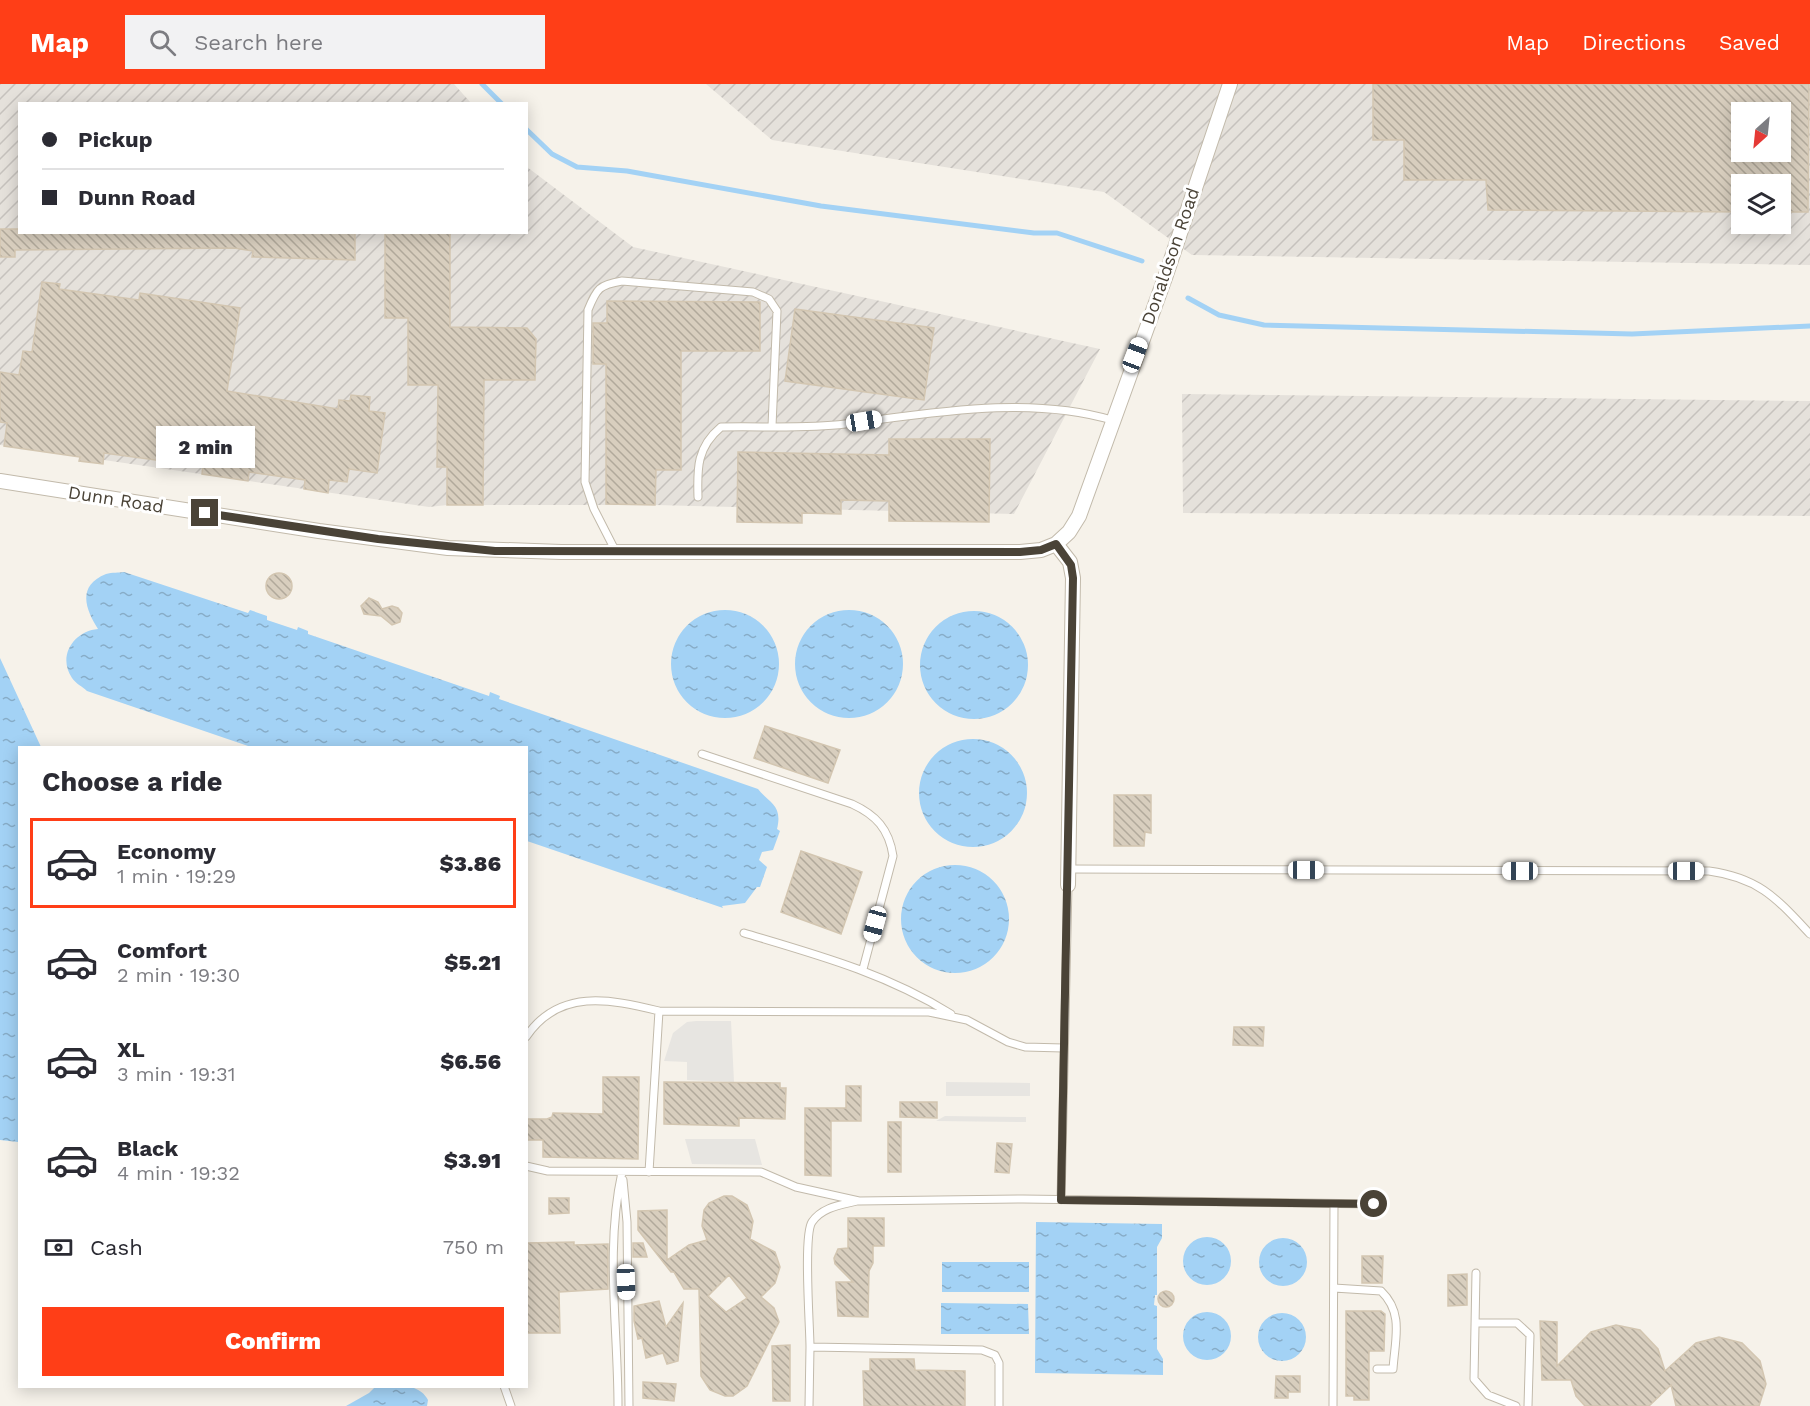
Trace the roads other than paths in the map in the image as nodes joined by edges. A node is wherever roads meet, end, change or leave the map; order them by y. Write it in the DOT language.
graph roads {
  1 [pos="1230,84"];
  2 [pos="1112,420"];
  3 [pos="772,426"];
  4 [pos="0,481"];
  5 [pos="699,497"];
  6 [pos="1056,544"];
  7 [pos="616,552"];
  8 [pos="702,754"];
  9 [pos="1069,869"];
  10 [pos="1068,885"];
  11 [pos="744,933"];
  12 [pos="1810,934"];
  13 [pos="863,969"];
  14 [pos="659,1011"];
  15 [pos="956,1017"];
  16 [pos="528,1035"];
  17 [pos="1063,1048"];
  18 [pos="528,1166"];
  19 [pos="622,1172"];
  20 [pos="649,1172"];
  21 [pos="859,1200"];
  22 [pos="1061,1200"];
  23 [pos="1334,1204"];
  24 [pos="1374,1204"];
  25 [pos="1476,1273"];
  26 [pos="1334,1288"];
  27 [pos="1475,1323"];
  28 [pos="810,1347"];
  29 [pos="1377,1369"];
  30 [pos="505,1388"];
  31 [pos="511,1406"];
  32 [pos="618,1406"];
  33 [pos="629,1406"];
  34 [pos="809,1406"];
  35 [pos="999,1406"];
  36 [pos="1333,1406"];
  37 [pos="1516,1406"];
  38 [pos="1528,1406"];
  1 -- 2 [label="street, Donaldson Road"];
  2 -- 3 [label="lane"];
  2 -- 6 [label="street, Donaldson Road"];
  3 -- 5 [label="lane"];
  3 -- 7 [label="lane"];
  4 -- 7 [label="street, Dunn Road"];
  6 -- 7 [label="street, Dunn Road"];
  6 -- 9 [label="street"];
  8 -- 13 [label="lane"];
  9 -- 10 [label="street"];
  9 -- 12 [label="lane"];
  10 -- 17 [label="lane"];
  11 -- 13 [label="lane"];
  13 -- 15 [label="lane"];
  14 -- 15 [label="lane"];
  14 -- 16 [label="lane"];
  14 -- 20 [label="lane"];
  15 -- 17 [label="lane"];
  17 -- 22 [label="lane"];
  18 -- 19 [label="lane"];
  19 -- 20 [label="lane"];
  19 -- 32 [label="lane"];
  19 -- 33 [label="lane"];
  20 -- 21 [label="lane"];
  21 -- 22 [label="lane"];
  21 -- 28 [label="lane"];
  22 -- 23 [label="lane"];
  23 -- 24 [label="lane"];
  23 -- 26 [label="lane"];
  25 -- 27 [label="lane"];
  26 -- 29 [label="lane"];
  26 -- 36 [label="lane"];
  27 -- 37 [label="lane"];
  27 -- 38 [label="lane"];
  28 -- 34 [label="lane"];
  28 -- 35 [label="lane"];
  30 -- 31 [label="lane"];
}
